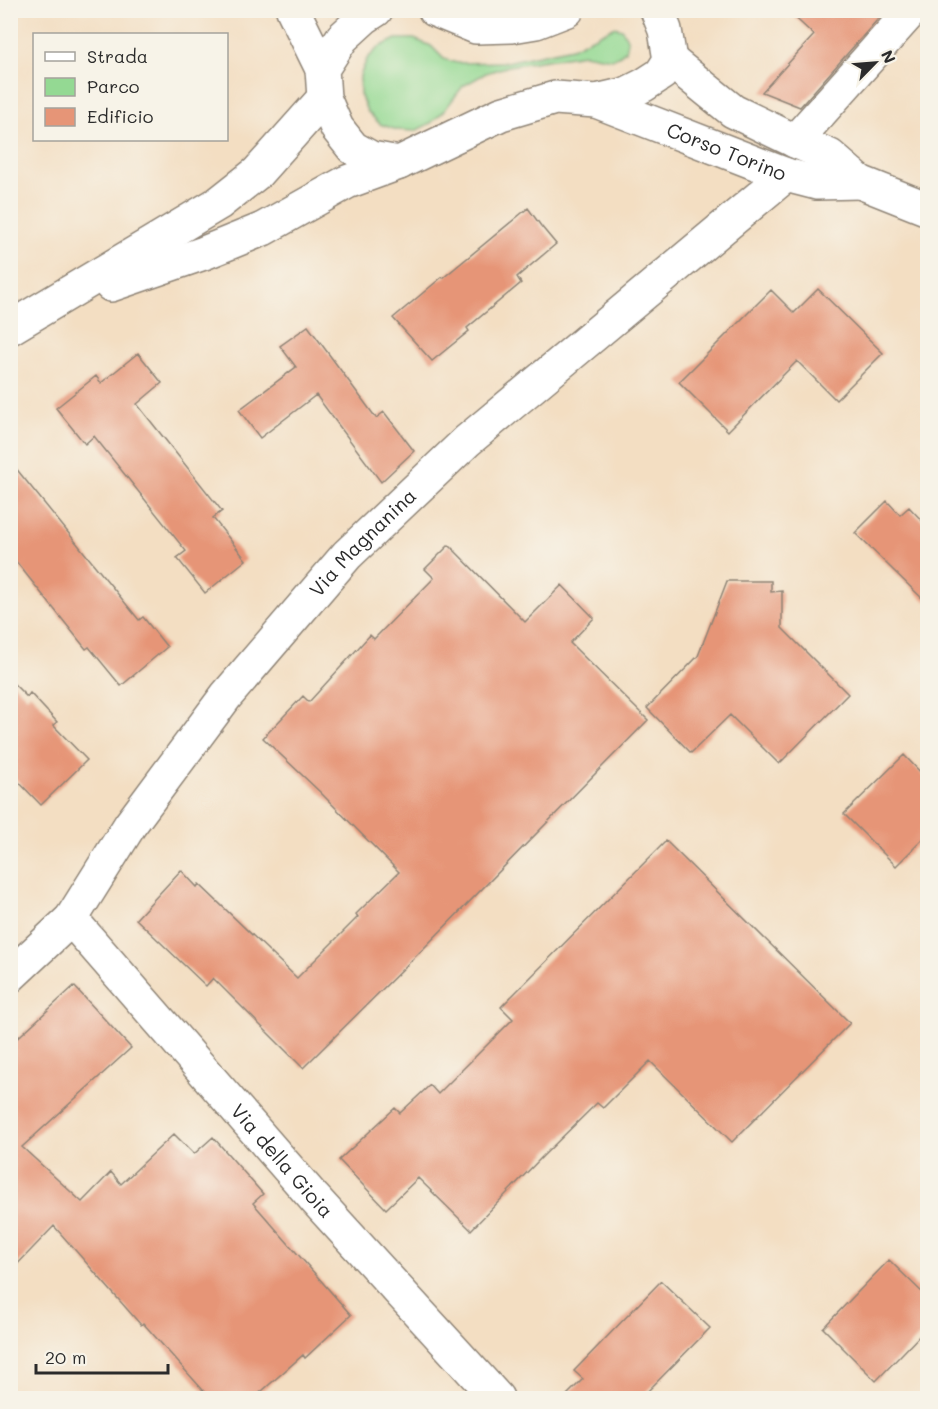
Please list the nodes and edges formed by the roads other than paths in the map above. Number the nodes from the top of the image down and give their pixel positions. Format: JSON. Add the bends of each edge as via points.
{"nodes":[{"id":1,"x":293,"y":10,"type":"edge"},
{"id":2,"x":376,"y":10,"type":"edge"},
{"id":3,"x":435,"y":10,"type":"edge"},
{"id":4,"x":567,"y":10,"type":"edge"},
{"id":5,"x":912,"y":10,"type":"edge"},
{"id":6,"x":668,"y":28,"type":"edge"},
{"id":7,"x":323,"y":84,"type":"junction"},
{"id":8,"x":596,"y":101,"type":"junction"},
{"id":9,"x":795,"y":141,"type":"junction"},
{"id":10,"x":399,"y":163,"type":"junction"},
{"id":11,"x":786,"y":175,"type":"junction"},
{"id":12,"x":860,"y":182,"type":"junction"},
{"id":13,"x":927,"y":209,"type":"edge"},
{"id":14,"x":49,"y":306,"type":"junction"},
{"id":15,"x":10,"y":328,"type":"edge"},
{"id":16,"x":71,"y":919,"type":"junction"},
{"id":17,"x":10,"y":976,"type":"edge"},
{"id":18,"x":497,"y":1398,"type":"edge"}],
"edges":[{"from":1,"to":7,"type":"main road"},
{"from":2,"to":7,"type":"main road","via":[[342,38]]},
{"from":3,"to":4,"type":"main road","via":[[476,27],[536,22]]},
{"from":5,"to":9,"type":"main road"},
{"from":6,"to":8,"type":"main road","via":[[661,74],[626,93]]},
{"from":6,"to":9,"type":"main road","name":"Corso Torino","via":[[733,111]]},
{"from":7,"to":10,"type":"main road","via":[[337,128],[353,148],[371,158]]},
{"from":7,"to":14,"type":"main road","via":[[257,173],[219,203]]},
{"from":8,"to":10,"type":"main road","via":[[555,98],[501,114]]},
{"from":8,"to":11,"type":"main road","name":"Corso Torino"},
{"from":9,"to":12,"type":"main road","name":"Corso Torino","via":[[830,156]]},
{"from":10,"to":14,"type":"main road","via":[[347,182],[263,229]]},
{"from":11,"to":12,"type":"main road","name":"Corso Torino","via":[[817,183]]},
{"from":11,"to":16,"type":"main road","name":"Via Magnanina","via":[[467,441],[347,555],[226,696],[130,825]]},
{"from":12,"to":13,"type":"main road","name":"Corso Torino"},
{"from":14,"to":15,"type":"main road"},
{"from":16,"to":17,"type":"main road","name":"Via Magnanina"},
{"from":16,"to":18,"type":"main road","name":"Via della Gioia","via":[[314,1198]]}]}
